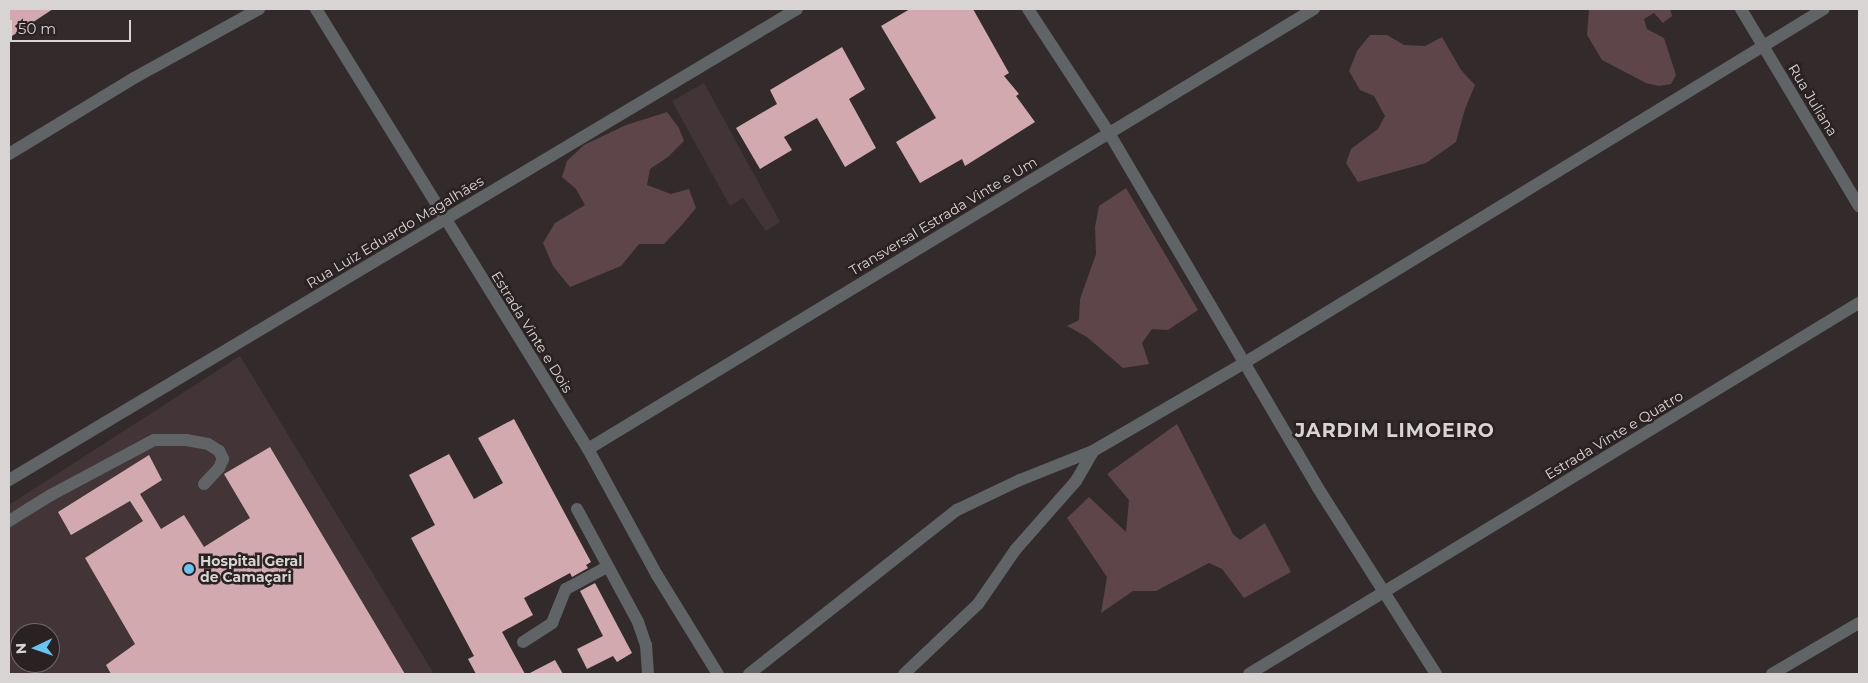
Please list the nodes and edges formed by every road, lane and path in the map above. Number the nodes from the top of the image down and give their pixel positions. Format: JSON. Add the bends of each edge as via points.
{"nodes":[{"id":1,"x":258,"y":9,"type":"edge"},
{"id":2,"x":316,"y":9,"type":"edge"},
{"id":3,"x":797,"y":9,"type":"edge"},
{"id":4,"x":1028,"y":9,"type":"edge"},
{"id":5,"x":1314,"y":9,"type":"edge"},
{"id":6,"x":1741,"y":9,"type":"edge"},
{"id":7,"x":1824,"y":9,"type":"edge"},
{"id":8,"x":1763,"y":46,"type":"junction"},
{"id":9,"x":1109,"y":134,"type":"junction"},
{"id":10,"x":9,"y":154,"type":"edge"},
{"id":11,"x":1859,"y":206,"type":"edge"},
{"id":12,"x":444,"y":219,"type":"junction"},
{"id":13,"x":1859,"y":303,"type":"edge"},
{"id":14,"x":1244,"y":363,"type":"junction"},
{"id":15,"x":588,"y":449,"type":"junction"},
{"id":16,"x":1093,"y":451,"type":"junction"},
{"id":17,"x":9,"y":480,"type":"edge"},
{"id":18,"x":204,"y":484,"type":"dead end"},
{"id":19,"x":577,"y":509,"type":"dead end"},
{"id":20,"x":9,"y":521,"type":"edge"},
{"id":21,"x":607,"y":567,"type":"junction"},
{"id":22,"x":1384,"y":592,"type":"junction"},
{"id":23,"x":1859,"y":623,"type":"edge"},
{"id":24,"x":523,"y":642,"type":"dead end"},
{"id":25,"x":648,"y":674,"type":"edge"},
{"id":26,"x":718,"y":674,"type":"edge"},
{"id":27,"x":750,"y":674,"type":"edge"},
{"id":28,"x":904,"y":674,"type":"edge"},
{"id":29,"x":1249,"y":674,"type":"edge"},
{"id":30,"x":1436,"y":674,"type":"edge"},
{"id":31,"x":1772,"y":674,"type":"edge"}],
"edges":[{"from":1,"to":10,"type":"street","via":[[134,78]]},
{"from":2,"to":12,"type":"street","name":"Estrada Vinte e Dois"},
{"from":3,"to":12,"type":"street","name":"Rua Luiz Eduardo Magalhães"},
{"from":4,"to":9,"type":"street"},
{"from":5,"to":9,"type":"street","name":"Transversal Estrada Vinte e Um"},
{"from":6,"to":8,"type":"street","name":"Rua Juliana"},
{"from":7,"to":8,"type":"street"},
{"from":8,"to":11,"type":"street","name":"Rua Juliana"},
{"from":8,"to":14,"type":"street"},
{"from":9,"to":14,"type":"street"},
{"from":9,"to":15,"type":"street","name":"Transversal Estrada Vinte e Um"},
{"from":12,"to":15,"type":"street","name":"Estrada Vinte e Dois"},
{"from":12,"to":17,"type":"street","name":"Rua Luiz Eduardo Magalhães"},
{"from":13,"to":22,"type":"street","name":"Estrada Vinte e Quatro"},
{"from":14,"to":16,"type":"street"},
{"from":14,"to":22,"type":"street"},
{"from":15,"to":26,"type":"street","name":"Estrada Vinte e Dois","via":[[657,575]]},
{"from":16,"to":27,"type":"street","via":[[956,510]]},
{"from":16,"to":28,"type":"street","via":[[1076,481],[1016,549],[978,604]]},
{"from":18,"to":20,"type":"street","via":[[220,468],[223,459],[219,450],[208,444],[186,440],[154,440]]},
{"from":19,"to":21,"type":"street"},
{"from":21,"to":24,"type":"street","via":[[566,589],[552,623]]},
{"from":21,"to":25,"type":"street","via":[[638,622],[646,645]]},
{"from":22,"to":29,"type":"street","name":"Estrada Vinte e Quatro"},
{"from":22,"to":30,"type":"street"},
{"from":23,"to":31,"type":"street"}]}
